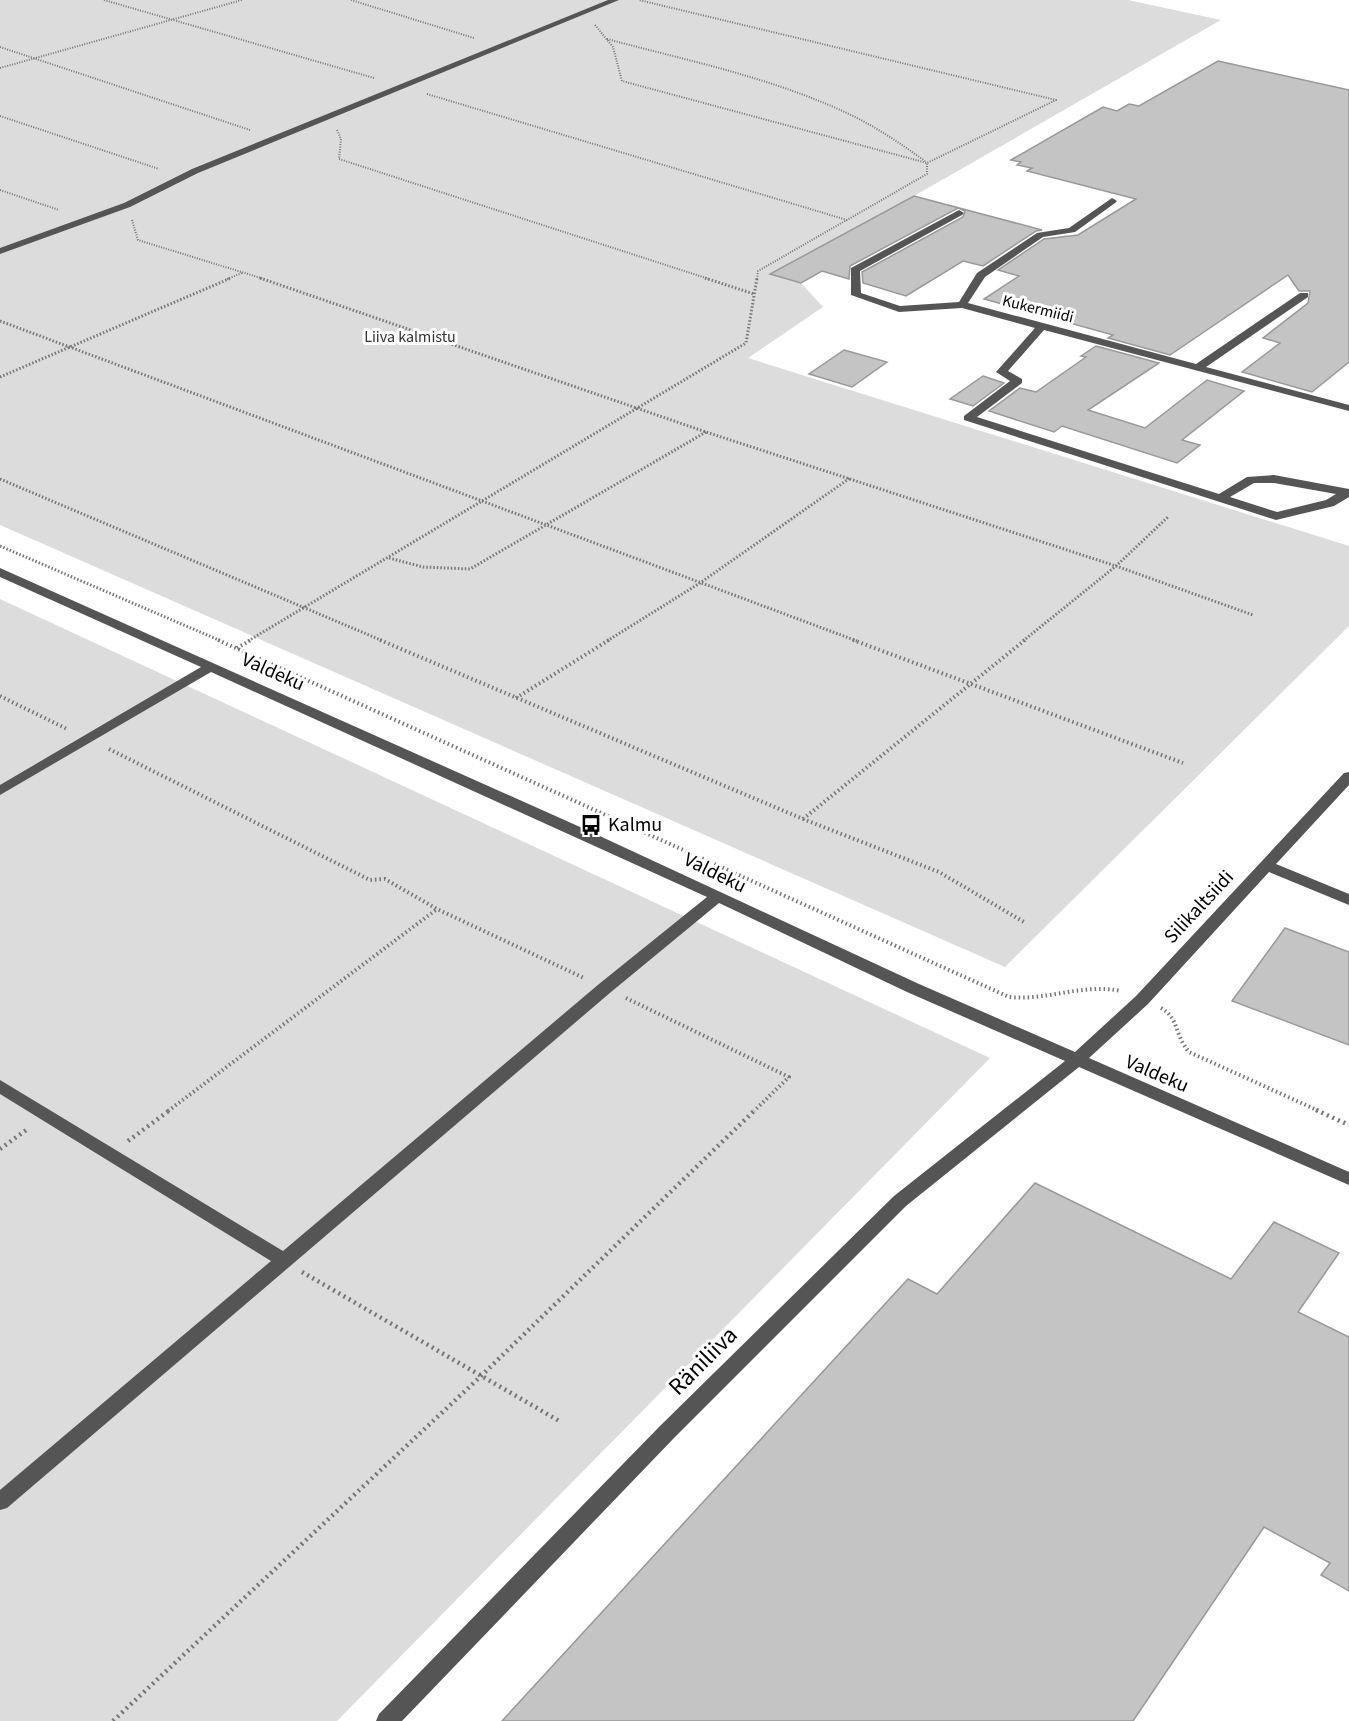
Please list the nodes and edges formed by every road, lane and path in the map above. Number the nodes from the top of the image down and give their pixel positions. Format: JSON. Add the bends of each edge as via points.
{"nodes":[{"id":1,"x":104,"y":0,"type":"edge"},
{"id":2,"x":242,"y":0,"type":"edge"},
{"id":3,"x":351,"y":0,"type":"edge"},
{"id":4,"x":615,"y":0,"type":"edge"},
{"id":5,"x":639,"y":0,"type":"edge"},
{"id":6,"x":171,"y":20,"type":"junction"},
{"id":7,"x":567,"y":20,"type":"junction"},
{"id":8,"x":605,"y":38,"type":"junction"},
{"id":9,"x":0,"y":47,"type":"edge"},
{"id":10,"x":501,"y":47,"type":"junction"},
{"id":11,"x":34,"y":58,"type":"junction"},
{"id":12,"x":0,"y":68,"type":"edge"},
{"id":13,"x":404,"y":86,"type":"junction"},
{"id":14,"x":0,"y":116,"type":"edge"},
{"id":15,"x":312,"y":124,"type":"junction"},
{"id":16,"x":274,"y":139,"type":"junction"},
{"id":17,"x":927,"y":163,"type":"junction"},
{"id":18,"x":174,"y":180,"type":"junction"},
{"id":19,"x":0,"y":190,"type":"edge"},
{"id":20,"x":1112,"y":201,"type":"dead end"},
{"id":21,"x":127,"y":205,"type":"junction"},
{"id":22,"x":959,"y":213,"type":"dead end"},
{"id":23,"x":86,"y":220,"type":"junction"},
{"id":24,"x":847,"y":220,"type":"junction"},
{"id":25,"x":0,"y":251,"type":"edge"},
{"id":26,"x":243,"y":272,"type":"junction"},
{"id":27,"x":754,"y":295,"type":"junction"},
{"id":28,"x":1304,"y":295,"type":"dead end"},
{"id":29,"x":962,"y":305,"type":"junction"},
{"id":30,"x":0,"y":321,"type":"edge"},
{"id":31,"x":1042,"y":326,"type":"junction"},
{"id":32,"x":67,"y":347,"type":"junction"},
{"id":33,"x":1197,"y":368,"type":"junction"},
{"id":34,"x":0,"y":377,"type":"edge"},
{"id":35,"x":637,"y":408,"type":"junction"},
{"id":36,"x":1349,"y":408,"type":"edge"},
{"id":37,"x":706,"y":432,"type":"junction"},
{"id":38,"x":851,"y":477,"type":"junction"},
{"id":39,"x":0,"y":479,"type":"edge"},
{"id":40,"x":1348,"y":493,"type":"edge"},
{"id":41,"x":1220,"y":498,"type":"junction"},
{"id":42,"x":482,"y":500,"type":"junction"},
{"id":43,"x":1169,"y":516,"type":"dead end"},
{"id":44,"x":542,"y":525,"type":"junction"},
{"id":45,"x":0,"y":546,"type":"edge"},
{"id":46,"x":388,"y":558,"type":"junction"},
{"id":47,"x":1116,"y":566,"type":"junction"},
{"id":48,"x":0,"y":572,"type":"edge"},
{"id":49,"x":700,"y":583,"type":"junction"},
{"id":50,"x":304,"y":608,"type":"junction"},
{"id":51,"x":1253,"y":615,"type":"dead end"},
{"id":52,"x":236,"y":649,"type":"junction"},
{"id":53,"x":210,"y":667,"type":"junction"},
{"id":54,"x":973,"y":684,"type":"junction"},
{"id":55,"x":0,"y":696,"type":"edge"},
{"id":56,"x":515,"y":698,"type":"junction"},
{"id":57,"x":88,"y":739,"type":"junction"},
{"id":58,"x":1183,"y":763,"type":"dead end"},
{"id":59,"x":1349,"y":776,"type":"edge"},
{"id":60,"x":0,"y":791,"type":"edge"},
{"id":61,"x":803,"y":819,"type":"junction"},
{"id":62,"x":1266,"y":866,"type":"junction"},
{"id":63,"x":717,"y":897,"type":"junction"},
{"id":64,"x":1349,"y":900,"type":"edge"},
{"id":65,"x":437,"y":909,"type":"junction"},
{"id":66,"x":1024,"y":922,"type":"dead end"},
{"id":67,"x":605,"y":988,"type":"junction"},
{"id":68,"x":1125,"y":992,"type":"dead end"},
{"id":69,"x":1162,"y":1009,"type":"dead end"},
{"id":70,"x":1076,"y":1061,"type":"junction"},
{"id":71,"x":0,"y":1086,"type":"edge"},
{"id":72,"x":46,"y":1115,"type":"junction"},
{"id":73,"x":1349,"y":1125,"type":"edge"},
{"id":74,"x":0,"y":1149,"type":"edge"},
{"id":75,"x":111,"y":1154,"type":"junction"},
{"id":76,"x":1349,"y":1179,"type":"edge"},
{"id":77,"x":283,"y":1260,"type":"junction"},
{"id":78,"x":480,"y":1377,"type":"junction"},
{"id":79,"x":561,"y":1422,"type":"dead end"},
{"id":80,"x":0,"y":1502,"type":"edge"},
{"id":81,"x":113,"y":1721,"type":"edge"},
{"id":82,"x":387,"y":1721,"type":"edge"}],
"edges":[{"from":1,"to":6,"type":"path"},
{"from":2,"to":6,"type":"path"},
{"from":3,"to":10,"type":"path"},
{"from":4,"to":7,"type":"street"},
{"from":5,"to":17,"type":"path","via":[[1056,100]]},
{"from":6,"to":11,"type":"path"},
{"from":6,"to":13,"type":"path"},
{"from":7,"to":8,"type":"path","via":[[595,25]]},
{"from":7,"to":10,"type":"street"},
{"from":8,"to":17,"type":"path","via":[[802,93],[895,137]]},
{"from":8,"to":17,"type":"path","via":[[619,63],[622,81]]},
{"from":9,"to":11,"type":"path"},
{"from":10,"to":13,"type":"street"},
{"from":11,"to":12,"type":"path"},
{"from":11,"to":16,"type":"path"},
{"from":13,"to":15,"type":"street"},
{"from":13,"to":24,"type":"path"},
{"from":14,"to":18,"type":"path","via":[[160,169]]},
{"from":15,"to":16,"type":"street"},
{"from":15,"to":27,"type":"path","via":[[336,126],[342,139],[339,159]]},
{"from":16,"to":18,"type":"street"},
{"from":17,"to":24,"type":"path","via":[[927,174]]},
{"from":18,"to":21,"type":"street"},
{"from":19,"to":23,"type":"path"},
{"from":20,"to":29,"type":"street","via":[[1072,230],[1040,235],[981,275]]},
{"from":21,"to":23,"type":"street"},
{"from":21,"to":26,"type":"path","via":[[138,240]]},
{"from":22,"to":29,"type":"street","name":"Kukermiidi","via":[[855,270],[856,295],[899,309]]},
{"from":23,"to":25,"type":"street"},
{"from":24,"to":27,"type":"path","via":[[758,271]]},
{"from":26,"to":32,"type":"path"},
{"from":26,"to":35,"type":"path"},
{"from":27,"to":35,"type":"path","via":[[746,343]]},
{"from":28,"to":33,"type":"street"},
{"from":29,"to":31,"type":"street","name":"Kukermiidi"},
{"from":30,"to":32,"type":"path"},
{"from":31,"to":33,"type":"street","name":"Kukermiidi"},
{"from":31,"to":41,"type":"street","via":[[1001,372],[1018,381],[968,418]]},
{"from":32,"to":34,"type":"path"},
{"from":32,"to":42,"type":"path"},
{"from":33,"to":36,"type":"street","name":"Kukermiidi"},
{"from":35,"to":37,"type":"path"},
{"from":35,"to":42,"type":"path"},
{"from":37,"to":38,"type":"path"},
{"from":37,"to":44,"type":"path"},
{"from":38,"to":47,"type":"path"},
{"from":38,"to":49,"type":"path"},
{"from":39,"to":50,"type":"path"},
{"from":40,"to":41,"type":"street","via":[[1274,479],[1251,480]]},
{"from":40,"to":41,"type":"street","via":[[1330,503],[1276,516]]},
{"from":42,"to":44,"type":"path"},
{"from":42,"to":46,"type":"path"},
{"from":43,"to":47,"type":"path"},
{"from":44,"to":46,"type":"path","via":[[470,569],[423,567]]},
{"from":44,"to":49,"type":"path"},
{"from":45,"to":52,"type":"path"},
{"from":46,"to":50,"type":"path"},
{"from":47,"to":51,"type":"path"},
{"from":47,"to":54,"type":"path"},
{"from":48,"to":53,"type":"street","name":"Valdeku"},
{"from":49,"to":54,"type":"path"},
{"from":49,"to":56,"type":"path"},
{"from":50,"to":52,"type":"path"},
{"from":50,"to":56,"type":"path"},
{"from":52,"to":68,"type":"path","via":[[1009,997],[1049,999],[1098,987]]},
{"from":53,"to":57,"type":"street"},
{"from":53,"to":63,"type":"street","name":"Valdeku"},
{"from":54,"to":58,"type":"path"},
{"from":54,"to":61,"type":"path"},
{"from":55,"to":57,"type":"path"},
{"from":56,"to":61,"type":"path"},
{"from":57,"to":60,"type":"street"},
{"from":57,"to":65,"type":"path","via":[[370,880],[385,879]]},
{"from":59,"to":62,"type":"street","name":"Silikaltsiidi"},
{"from":61,"to":66,"type":"path","via":[[939,872]]},
{"from":62,"to":64,"type":"street"},
{"from":62,"to":70,"type":"street","name":"Silikaltsiidi","via":[[1142,1000]]},
{"from":63,"to":67,"type":"street"},
{"from":63,"to":70,"type":"street","name":"Valdeku"},
{"from":65,"to":67,"type":"path"},
{"from":65,"to":75,"type":"path"},
{"from":67,"to":77,"type":"street"},
{"from":67,"to":78,"type":"path","via":[[789,1077]]},
{"from":69,"to":73,"type":"path","via":[[1176,1020],[1179,1040],[1189,1052]]},
{"from":70,"to":76,"type":"street","name":"Valdeku"},
{"from":70,"to":82,"type":"street","name":"Räniliiva","via":[[900,1201],[667,1432]]},
{"from":71,"to":72,"type":"street"},
{"from":72,"to":74,"type":"path"},
{"from":72,"to":75,"type":"street"},
{"from":75,"to":77,"type":"street"},
{"from":77,"to":78,"type":"path"},
{"from":77,"to":80,"type":"street"},
{"from":78,"to":79,"type":"path"},
{"from":78,"to":81,"type":"path"}]}
